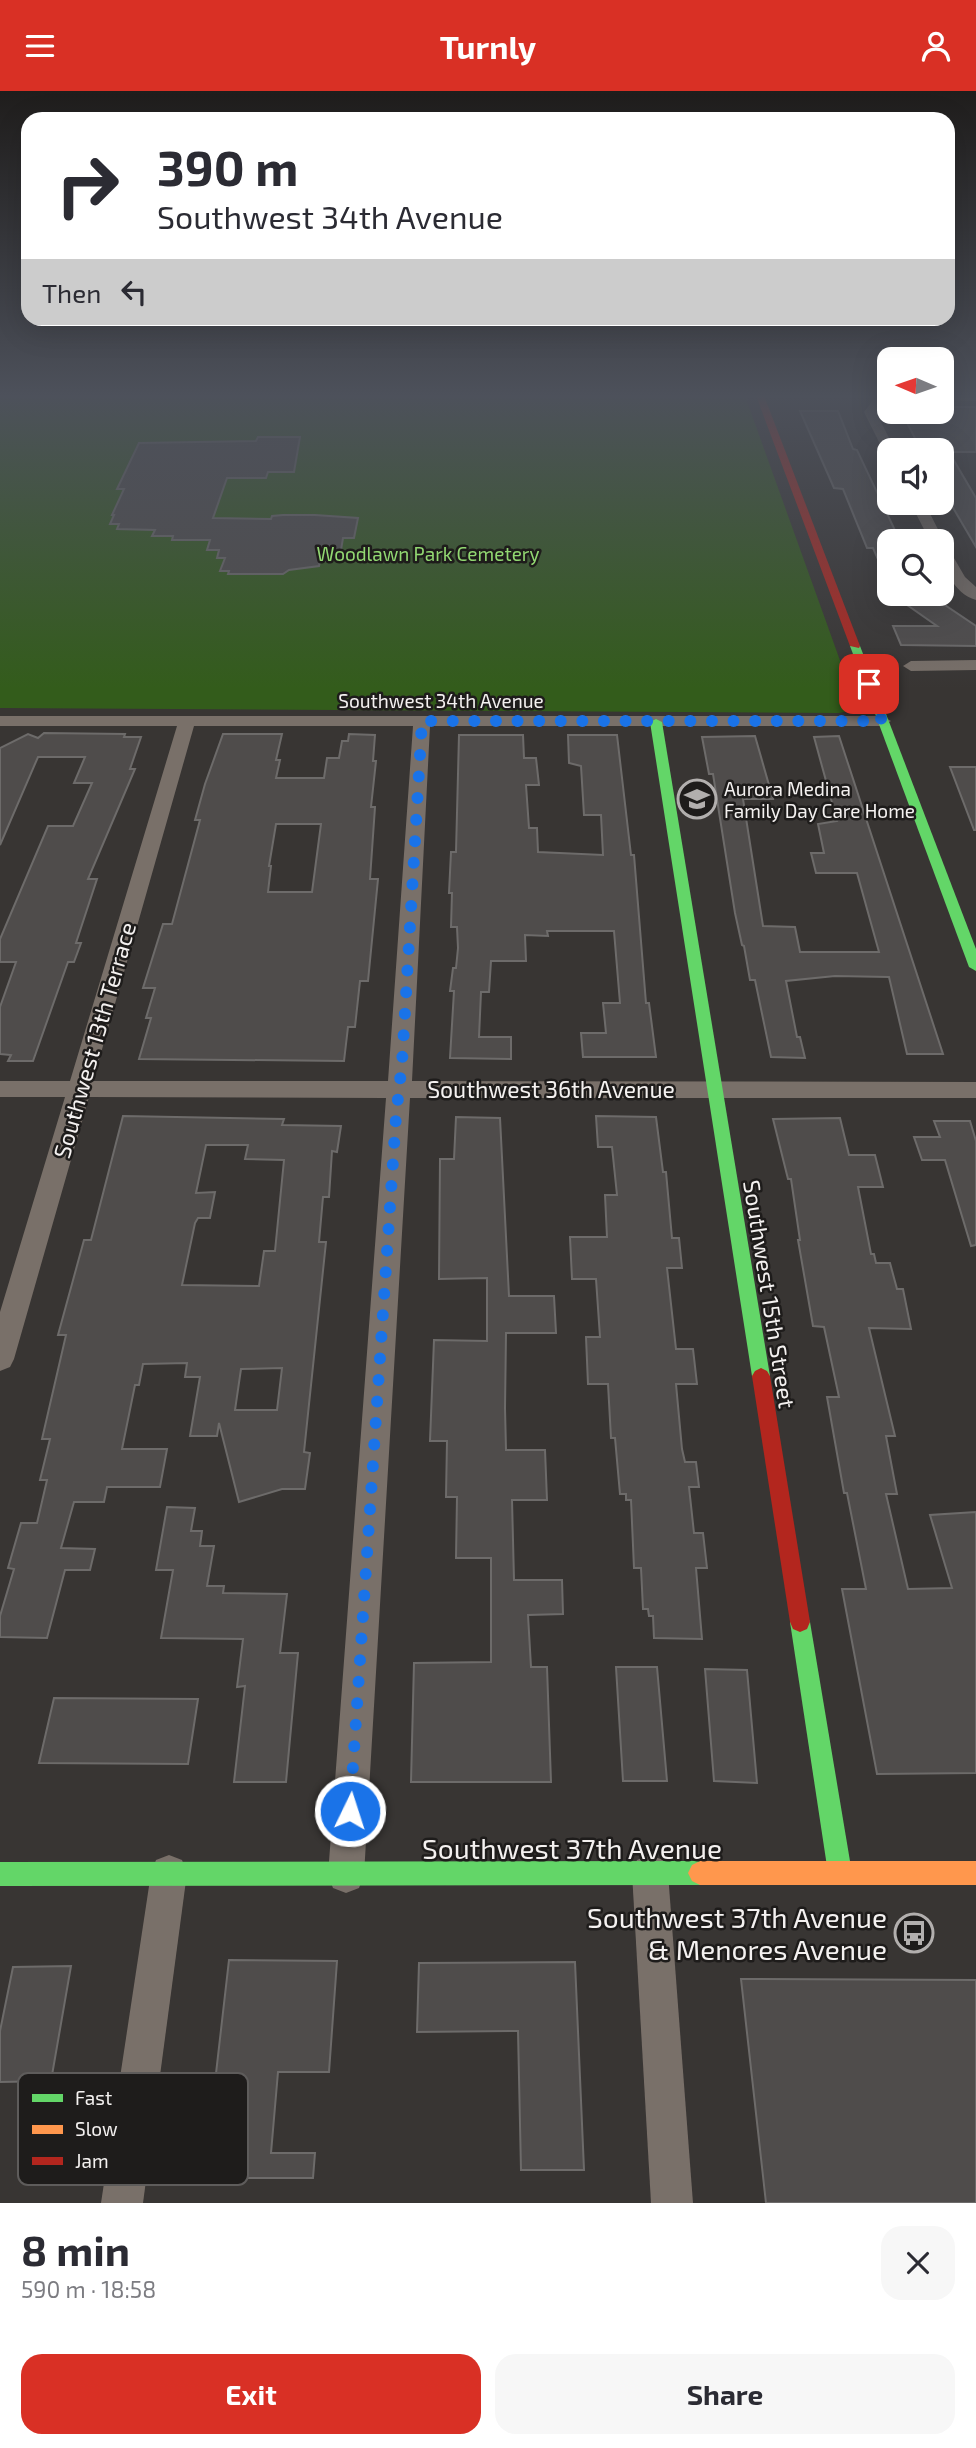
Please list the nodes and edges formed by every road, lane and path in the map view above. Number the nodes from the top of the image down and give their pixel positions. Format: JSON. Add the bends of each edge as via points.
{"nodes":[{"id":1,"x":796,"y":492,"type":"edge"},
{"id":2,"x":954,"y":570,"type":"edge"},
{"id":3,"x":976,"y":595,"type":"edge"},
{"id":4,"x":911,"y":666,"type":"dead end"},
{"id":5,"x":976,"y":666,"type":"edge"},
{"id":6,"x":0,"y":721,"type":"edge"},
{"id":7,"x":187,"y":721,"type":"junction"},
{"id":8,"x":422,"y":721,"type":"junction"},
{"id":9,"x":882,"y":721,"type":"junction"},
{"id":10,"x":656,"y":722,"type":"junction"},
{"id":11,"x":976,"y":967,"type":"edge"},
{"id":12,"x":398,"y":1088,"type":"junction"},
{"id":13,"x":0,"y":1089,"type":"edge"},
{"id":14,"x":80,"y":1089,"type":"junction"},
{"id":15,"x":715,"y":1090,"type":"junction"},
{"id":16,"x":976,"y":1090,"type":"edge"},
{"id":17,"x":0,"y":1359,"type":"edge"},
{"id":18,"x":169,"y":1873,"type":"junction"},
{"id":19,"x":650,"y":1873,"type":"junction"},
{"id":20,"x":841,"y":1873,"type":"junction"},
{"id":21,"x":0,"y":1874,"type":"edge"},
{"id":22,"x":976,"y":1874,"type":"edge"},
{"id":23,"x":346,"y":1875,"type":"junction"},
{"id":24,"x":141,"y":2073,"type":"edge"},
{"id":25,"x":125,"y":2185,"type":"edge"},
{"id":26,"x":122,"y":2203,"type":"edge"},
{"id":27,"x":672,"y":2203,"type":"edge"}],
"edges":[{"from":1,"to":9,"type":"street"},
{"from":2,"to":3,"type":"street"},
{"from":4,"to":5,"type":"street"},
{"from":6,"to":7,"type":"street","name":"Southwest 34th Avenue"},
{"from":7,"to":8,"type":"street","name":"Southwest 34th Avenue"},
{"from":7,"to":14,"type":"street","name":"Southwest 13th Terrace"},
{"from":8,"to":10,"type":"street","name":"Southwest 34th Avenue"},
{"from":8,"to":12,"type":"street"},
{"from":9,"to":10,"type":"street","name":"Southwest 34th Avenue"},
{"from":9,"to":11,"type":"street"},
{"from":10,"to":15,"type":"street","name":"Southwest 15th Street"},
{"from":12,"to":14,"type":"street","name":"Southwest 36th Avenue"},
{"from":12,"to":15,"type":"street","name":"Southwest 36th Avenue"},
{"from":12,"to":23,"type":"street"},
{"from":13,"to":14,"type":"street","name":"Southwest 36th Avenue"},
{"from":14,"to":17,"type":"street","name":"Southwest 13th Terrace"},
{"from":15,"to":16,"type":"street","name":"Southwest 36th Avenue"},
{"from":15,"to":20,"type":"street","name":"Southwest 15th Street"},
{"from":18,"to":21,"type":"street","name":"Southwest 37th Avenue"},
{"from":18,"to":23,"type":"street","name":"Southwest 37th Avenue"},
{"from":18,"to":24,"type":"street"},
{"from":19,"to":20,"type":"street","name":"Southwest 37th Avenue"},
{"from":19,"to":23,"type":"street","name":"Southwest 37th Avenue"},
{"from":19,"to":27,"type":"street"},
{"from":20,"to":22,"type":"street","name":"Southwest 37th Avenue"},
{"from":25,"to":26,"type":"street"}]}
